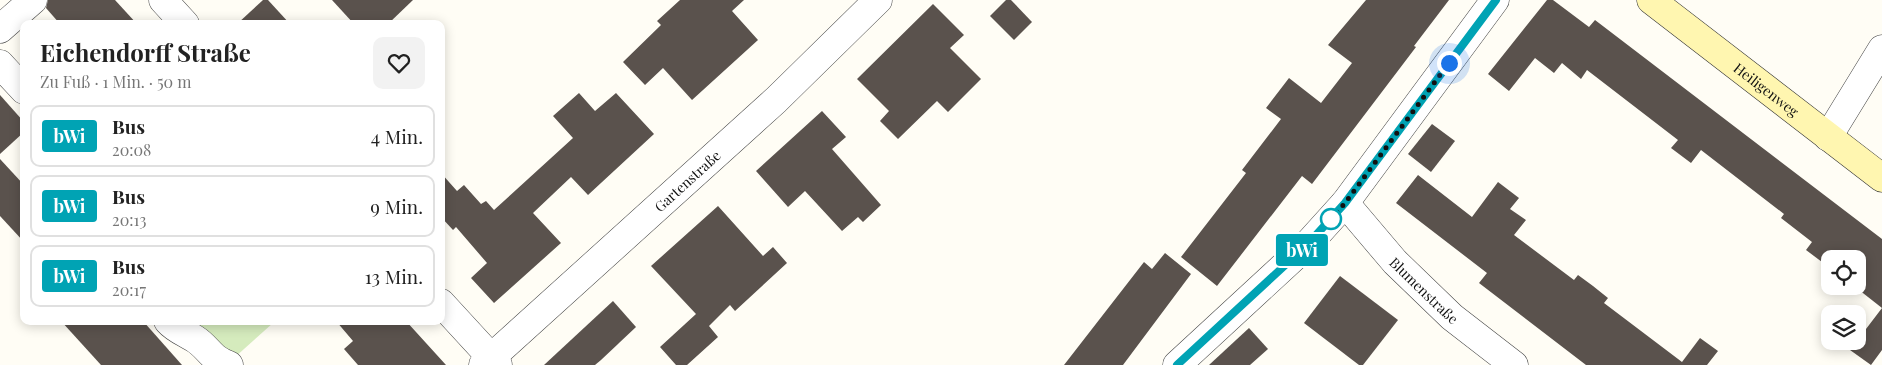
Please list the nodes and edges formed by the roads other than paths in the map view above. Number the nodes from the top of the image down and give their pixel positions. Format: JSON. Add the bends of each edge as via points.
{"nodes":[{"id":1,"x":33,"y":0,"type":"edge"},
{"id":2,"x":163,"y":0,"type":"edge"},
{"id":3,"x":878,"y":0,"type":"edge"},
{"id":4,"x":1496,"y":0,"type":"edge"},
{"id":5,"x":1651,"y":0,"type":"edge"},
{"id":6,"x":181,"y":20,"type":"edge"},
{"id":7,"x":0,"y":29,"type":"edge"},
{"id":8,"x":1882,"y":49,"type":"edge"},
{"id":9,"x":0,"y":64,"type":"edge"},
{"id":10,"x":20,"y":86,"type":"edge"},
{"id":11,"x":1828,"y":137,"type":"junction"},
{"id":12,"x":1882,"y":178,"type":"edge"},
{"id":13,"x":1345,"y":203,"type":"junction"},
{"id":14,"x":445,"y":308,"type":"edge"},
{"id":15,"x":172,"y":325,"type":"edge"},
{"id":16,"x":491,"y":363,"type":"edge"},
{"id":17,"x":229,"y":365,"type":"edge"},
{"id":18,"x":1177,"y":365,"type":"edge"},
{"id":19,"x":1514,"y":365,"type":"edge"}],
"edges":[{"from":1,"to":7,"type":"street"},
{"from":2,"to":6,"type":"street"},
{"from":3,"to":16,"type":"street","name":"Gartenstraße","via":[[776,100]]},
{"from":4,"to":13,"type":"street"},
{"from":5,"to":11,"type":"street","name":"Heiligenweg"},
{"from":8,"to":11,"type":"street"},
{"from":9,"to":10,"type":"street"},
{"from":11,"to":12,"type":"street","name":"Heiligenweg"},
{"from":13,"to":18,"type":"street","via":[[1308,244]]},
{"from":13,"to":19,"type":"street","name":"Blumenstraße","via":[[1395,262],[1445,310]]},
{"from":14,"to":16,"type":"street"},
{"from":15,"to":17,"type":"street","via":[[196,340],[216,361]]}]}
